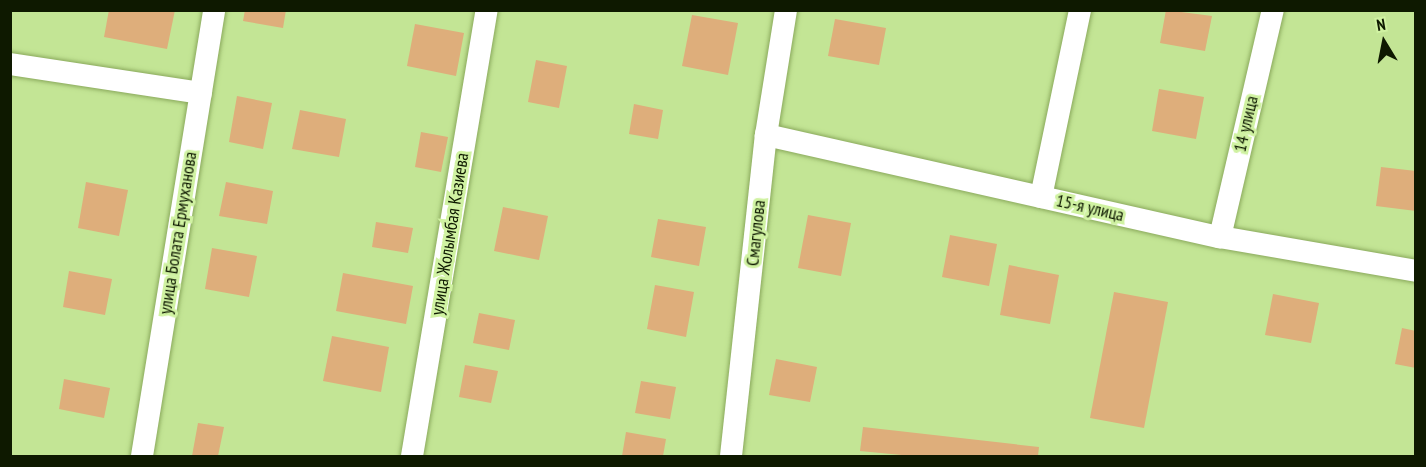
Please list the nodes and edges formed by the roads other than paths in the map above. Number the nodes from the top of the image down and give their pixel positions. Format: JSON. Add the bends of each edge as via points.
{"nodes":[{"id":1,"x":214,"y":10,"type":"edge"},
{"id":2,"x":487,"y":10,"type":"edge"},
{"id":3,"x":786,"y":10,"type":"edge"},
{"id":4,"x":1080,"y":10,"type":"edge"},
{"id":5,"x":1273,"y":10,"type":"edge"},
{"id":6,"x":10,"y":64,"type":"edge"},
{"id":7,"x":201,"y":93,"type":"junction"},
{"id":8,"x":766,"y":135,"type":"junction"},
{"id":9,"x":1041,"y":197,"type":"junction"},
{"id":10,"x":1220,"y":237,"type":"junction"},
{"id":11,"x":1416,"y":271,"type":"edge"},
{"id":12,"x":142,"y":456,"type":"edge"},
{"id":13,"x":412,"y":456,"type":"edge"},
{"id":14,"x":731,"y":456,"type":"edge"}],
"edges":[{"from":1,"to":7,"type":"street","name":"улица Болата Ермуханова"},
{"from":2,"to":13,"type":"street","name":"улица Жолымбая Казиева"},
{"from":3,"to":8,"type":"street","name":"Смагулова"},
{"from":4,"to":9,"type":"street"},
{"from":5,"to":10,"type":"street","name":"14 улица"},
{"from":6,"to":7,"type":"street"},
{"from":7,"to":12,"type":"street","name":"улица Болата Ермуханова"},
{"from":8,"to":9,"type":"street","name":"15-я улица"},
{"from":8,"to":14,"type":"street","name":"Смагулова"},
{"from":9,"to":10,"type":"street","name":"15-я улица"},
{"from":10,"to":11,"type":"street","name":"15-я улица"}]}
